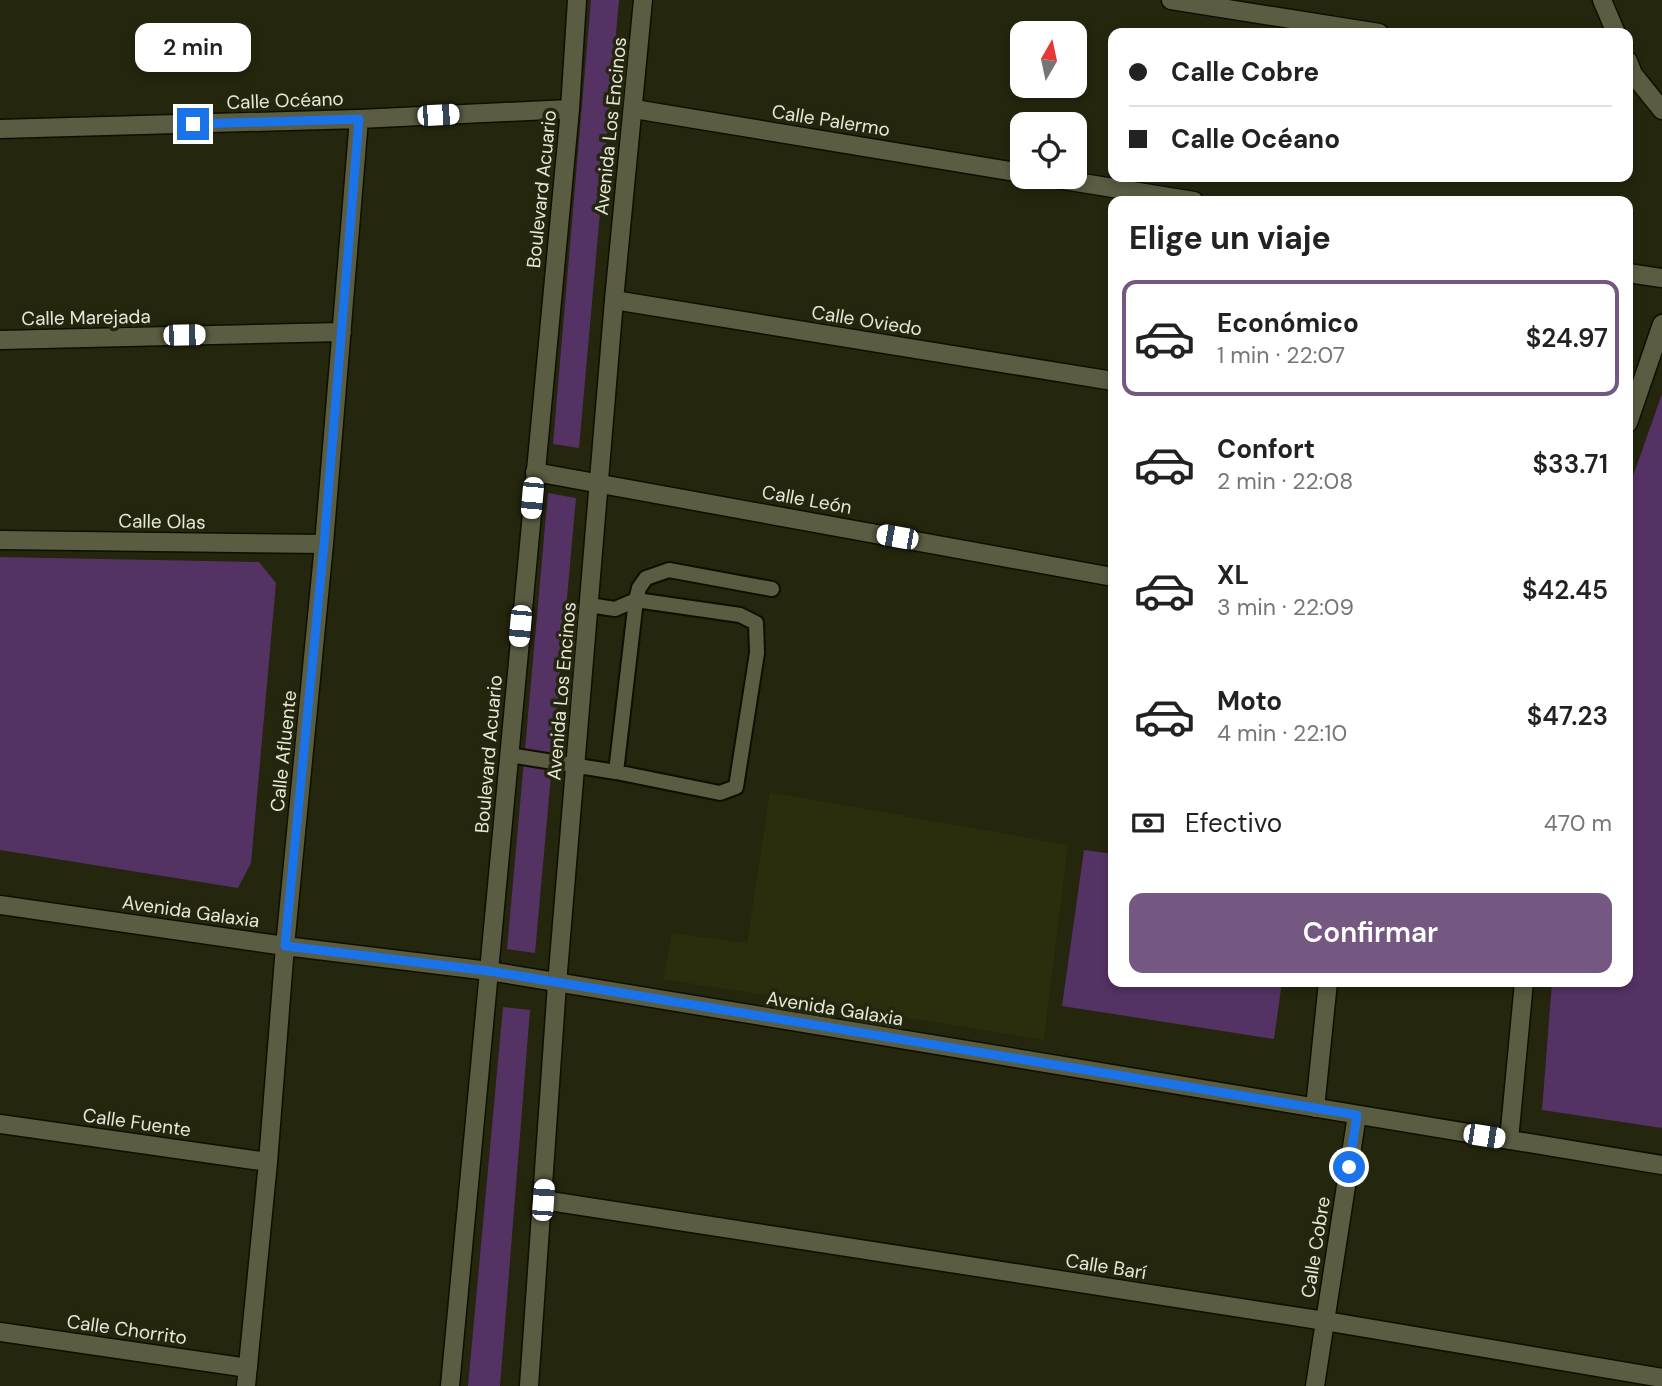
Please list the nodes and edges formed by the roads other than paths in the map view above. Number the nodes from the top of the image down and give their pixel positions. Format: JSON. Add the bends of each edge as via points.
{"nodes":[{"id":1,"x":577,"y":0,"type":"edge"},
{"id":2,"x":643,"y":0,"type":"edge"},
{"id":3,"x":1171,"y":0,"type":"edge"},
{"id":4,"x":1602,"y":0,"type":"edge"},
{"id":5,"x":1347,"y":28,"type":"edge"},
{"id":6,"x":1614,"y":28,"type":"edge"},
{"id":7,"x":1633,"y":74,"type":"edge"},
{"id":8,"x":570,"y":109,"type":"junction"},
{"id":9,"x":634,"y":109,"type":"junction"},
{"id":10,"x":1662,"y":110,"type":"edge"},
{"id":11,"x":359,"y":119,"type":"junction"},
{"id":12,"x":0,"y":129,"type":"edge"},
{"id":13,"x":1010,"y":171,"type":"edge"},
{"id":14,"x":1087,"y":184,"type":"edge"},
{"id":15,"x":1163,"y":196,"type":"edge"},
{"id":16,"x":1633,"y":274,"type":"edge"},
{"id":17,"x":1662,"y":278,"type":"edge"},
{"id":18,"x":614,"y":300,"type":"junction"},
{"id":19,"x":1662,"y":324,"type":"edge"},
{"id":20,"x":342,"y":332,"type":"junction"},
{"id":21,"x":0,"y":340,"type":"edge"},
{"id":22,"x":1108,"y":380,"type":"edge"},
{"id":23,"x":1633,"y":408,"type":"edge"},
{"id":24,"x":535,"y":472,"type":"junction"},
{"id":25,"x":599,"y":482,"type":"junction"},
{"id":26,"x":0,"y":540,"type":"edge"},
{"id":27,"x":324,"y":544,"type":"junction"},
{"id":28,"x":1108,"y":576,"type":"edge"},
{"id":29,"x":772,"y":589,"type":"dead end"},
{"id":30,"x":636,"y":600,"type":"junction"},
{"id":31,"x":589,"y":605,"type":"junction"},
{"id":32,"x":509,"y":755,"type":"junction"},
{"id":33,"x":575,"y":767,"type":"junction"},
{"id":34,"x":616,"y":772,"type":"junction"},
{"id":35,"x":0,"y":905,"type":"edge"},
{"id":36,"x":285,"y":946,"type":"junction"},
{"id":37,"x":489,"y":971,"type":"junction"},
{"id":38,"x":557,"y":984,"type":"junction"},
{"id":39,"x":1327,"y":987,"type":"edge"},
{"id":40,"x":1524,"y":987,"type":"edge"},
{"id":41,"x":1315,"y":1108,"type":"junction"},
{"id":42,"x":1357,"y":1115,"type":"junction"},
{"id":43,"x":0,"y":1124,"type":"edge"},
{"id":44,"x":1509,"y":1140,"type":"junction"},
{"id":45,"x":268,"y":1162,"type":"junction"},
{"id":46,"x":1662,"y":1165,"type":"edge"},
{"id":47,"x":543,"y":1200,"type":"junction"},
{"id":48,"x":1325,"y":1321,"type":"junction"},
{"id":49,"x":0,"y":1332,"type":"edge"},
{"id":50,"x":247,"y":1377,"type":"edge"},
{"id":51,"x":1662,"y":1378,"type":"edge"},
{"id":52,"x":450,"y":1386,"type":"edge"},
{"id":53,"x":529,"y":1386,"type":"edge"},
{"id":54,"x":1315,"y":1386,"type":"edge"}],
"edges":[{"from":1,"to":8,"type":"street","name":"Boulevard Acuario"},
{"from":2,"to":9,"type":"street","name":"Avenida Los Encinos"},
{"from":3,"to":5,"type":"street"},
{"from":4,"to":6,"type":"street"},
{"from":7,"to":10,"type":"street"},
{"from":8,"to":11,"type":"street","name":"Calle Océano"},
{"from":8,"to":24,"type":"street","name":"Boulevard Acuario"},
{"from":9,"to":13,"type":"street","name":"Calle Palermo"},
{"from":9,"to":18,"type":"street","name":"Avenida Los Encinos"},
{"from":11,"to":12,"type":"street","name":"Calle Océano"},
{"from":11,"to":20,"type":"street","name":"Calle Afluente"},
{"from":14,"to":15,"type":"street"},
{"from":16,"to":17,"type":"street"},
{"from":18,"to":22,"type":"street","name":"Calle Oviedo"},
{"from":18,"to":25,"type":"street","name":"Avenida Los Encinos"},
{"from":19,"to":23,"type":"street"},
{"from":20,"to":21,"type":"street","name":"Calle Marejada"},
{"from":20,"to":27,"type":"street","name":"Calle Afluente"},
{"from":24,"to":25,"type":"street","name":"Calle León"},
{"from":24,"to":32,"type":"street","name":"Boulevard Acuario"},
{"from":25,"to":28,"type":"street","name":"Calle León"},
{"from":25,"to":31,"type":"street","name":"Avenida Los Encinos"},
{"from":26,"to":27,"type":"street","name":"Calle Olas"},
{"from":27,"to":36,"type":"street","name":"Calle Afluente"},
{"from":29,"to":30,"type":"lane","via":[[669,570],[646,578]]},
{"from":30,"to":31,"type":"lane","via":[[615,609]]},
{"from":30,"to":34,"type":"lane"},
{"from":30,"to":34,"type":"lane","via":[[747,618],[756,623],[757,653],[736,788],[720,793]]},
{"from":31,"to":33,"type":"street","name":"Avenida Los Encinos"},
{"from":32,"to":33,"type":"lane"},
{"from":32,"to":37,"type":"street","name":"Boulevard Acuario"},
{"from":33,"to":34,"type":"lane"},
{"from":33,"to":38,"type":"street","name":"Avenida Los Encinos"},
{"from":35,"to":36,"type":"street","name":"Avenida Galaxia"},
{"from":36,"to":37,"type":"street","name":"Avenida Galaxia"},
{"from":36,"to":45,"type":"street","name":"Calle Afluente"},
{"from":37,"to":38,"type":"street","name":"Avenida Galaxia"},
{"from":37,"to":52,"type":"street","name":"Boulevard Acuario"},
{"from":38,"to":41,"type":"street","name":"Avenida Galaxia"},
{"from":38,"to":47,"type":"street","name":"Avenida Los Encinos"},
{"from":39,"to":41,"type":"street"},
{"from":40,"to":44,"type":"street"},
{"from":41,"to":42,"type":"street","name":"Avenida Galaxia"},
{"from":42,"to":44,"type":"street","name":"Avenida Galaxia"},
{"from":42,"to":48,"type":"street","name":"Calle Cobre"},
{"from":43,"to":45,"type":"street","name":"Calle Fuente"},
{"from":44,"to":46,"type":"street","name":"Avenida Galaxia"},
{"from":45,"to":50,"type":"street","name":"Calle Afluente"},
{"from":47,"to":48,"type":"street","name":"Calle Barí"},
{"from":47,"to":53,"type":"street","name":"Avenida Los Encinos"},
{"from":48,"to":51,"type":"street","name":"Calle Barí"},
{"from":48,"to":54,"type":"street","name":"Calle Cobre"},
{"from":49,"to":50,"type":"street","name":"Calle Chorrito"}]}
